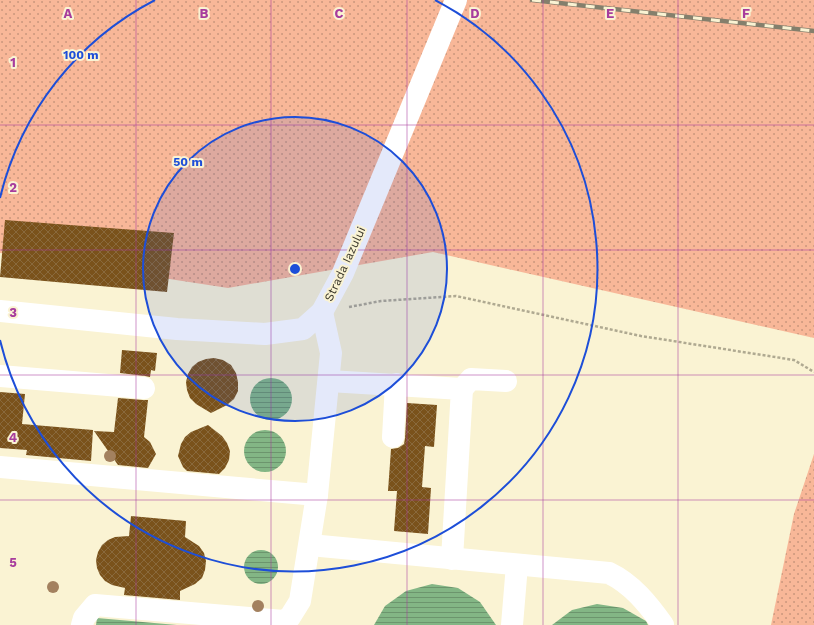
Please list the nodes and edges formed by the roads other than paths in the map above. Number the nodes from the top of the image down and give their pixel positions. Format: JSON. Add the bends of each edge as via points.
{"nodes":[{"id":1,"x":456,"y":0,"type":"edge"},
{"id":2,"x":0,"y":311,"type":"edge"},
{"id":3,"x":322,"y":312,"type":"junction"},
{"id":4,"x":0,"y":376,"type":"edge"},
{"id":5,"x":329,"y":380,"type":"junction"},
{"id":6,"x":506,"y":381,"type":"dead end"},
{"id":7,"x":396,"y":384,"type":"junction"},
{"id":8,"x":144,"y":388,"type":"dead end"},
{"id":9,"x":462,"y":389,"type":"junction"},
{"id":10,"x":393,"y":438,"type":"dead end"},
{"id":11,"x":0,"y":468,"type":"edge"},
{"id":12,"x":317,"y":495,"type":"junction"},
{"id":13,"x":310,"y":545,"type":"junction"},
{"id":14,"x":452,"y":559,"type":"junction"},
{"id":15,"x":517,"y":565,"type":"junction"},
{"id":16,"x":82,"y":625,"type":"edge"},
{"id":17,"x":512,"y":625,"type":"edge"},
{"id":18,"x":662,"y":625,"type":"edge"}],
"edges":[{"from":1,"to":3,"type":"lane","name":"Strada Iazului","via":[[343,273]]},
{"from":2,"to":3,"type":"lane","name":"Strada Iazului","via":[[177,329],[265,334],[303,329]]},
{"from":3,"to":5,"type":"lane","via":[[331,353]]},
{"from":4,"to":8,"type":"lane"},
{"from":5,"to":7,"type":"lane"},
{"from":5,"to":12,"type":"lane"},
{"from":6,"to":9,"type":"lane","via":[[471,379]]},
{"from":7,"to":9,"type":"lane"},
{"from":7,"to":10,"type":"lane"},
{"from":9,"to":14,"type":"lane"},
{"from":11,"to":12,"type":"lane"},
{"from":12,"to":13,"type":"lane"},
{"from":13,"to":14,"type":"lane"},
{"from":13,"to":16,"type":"lane","via":[[300,601],[290,617],[284,621],[95,605],[84,618]]},
{"from":14,"to":15,"type":"lane"},
{"from":15,"to":17,"type":"lane"},
{"from":15,"to":18,"type":"lane","via":[[608,573],[621,579],[650,606]]}]}
